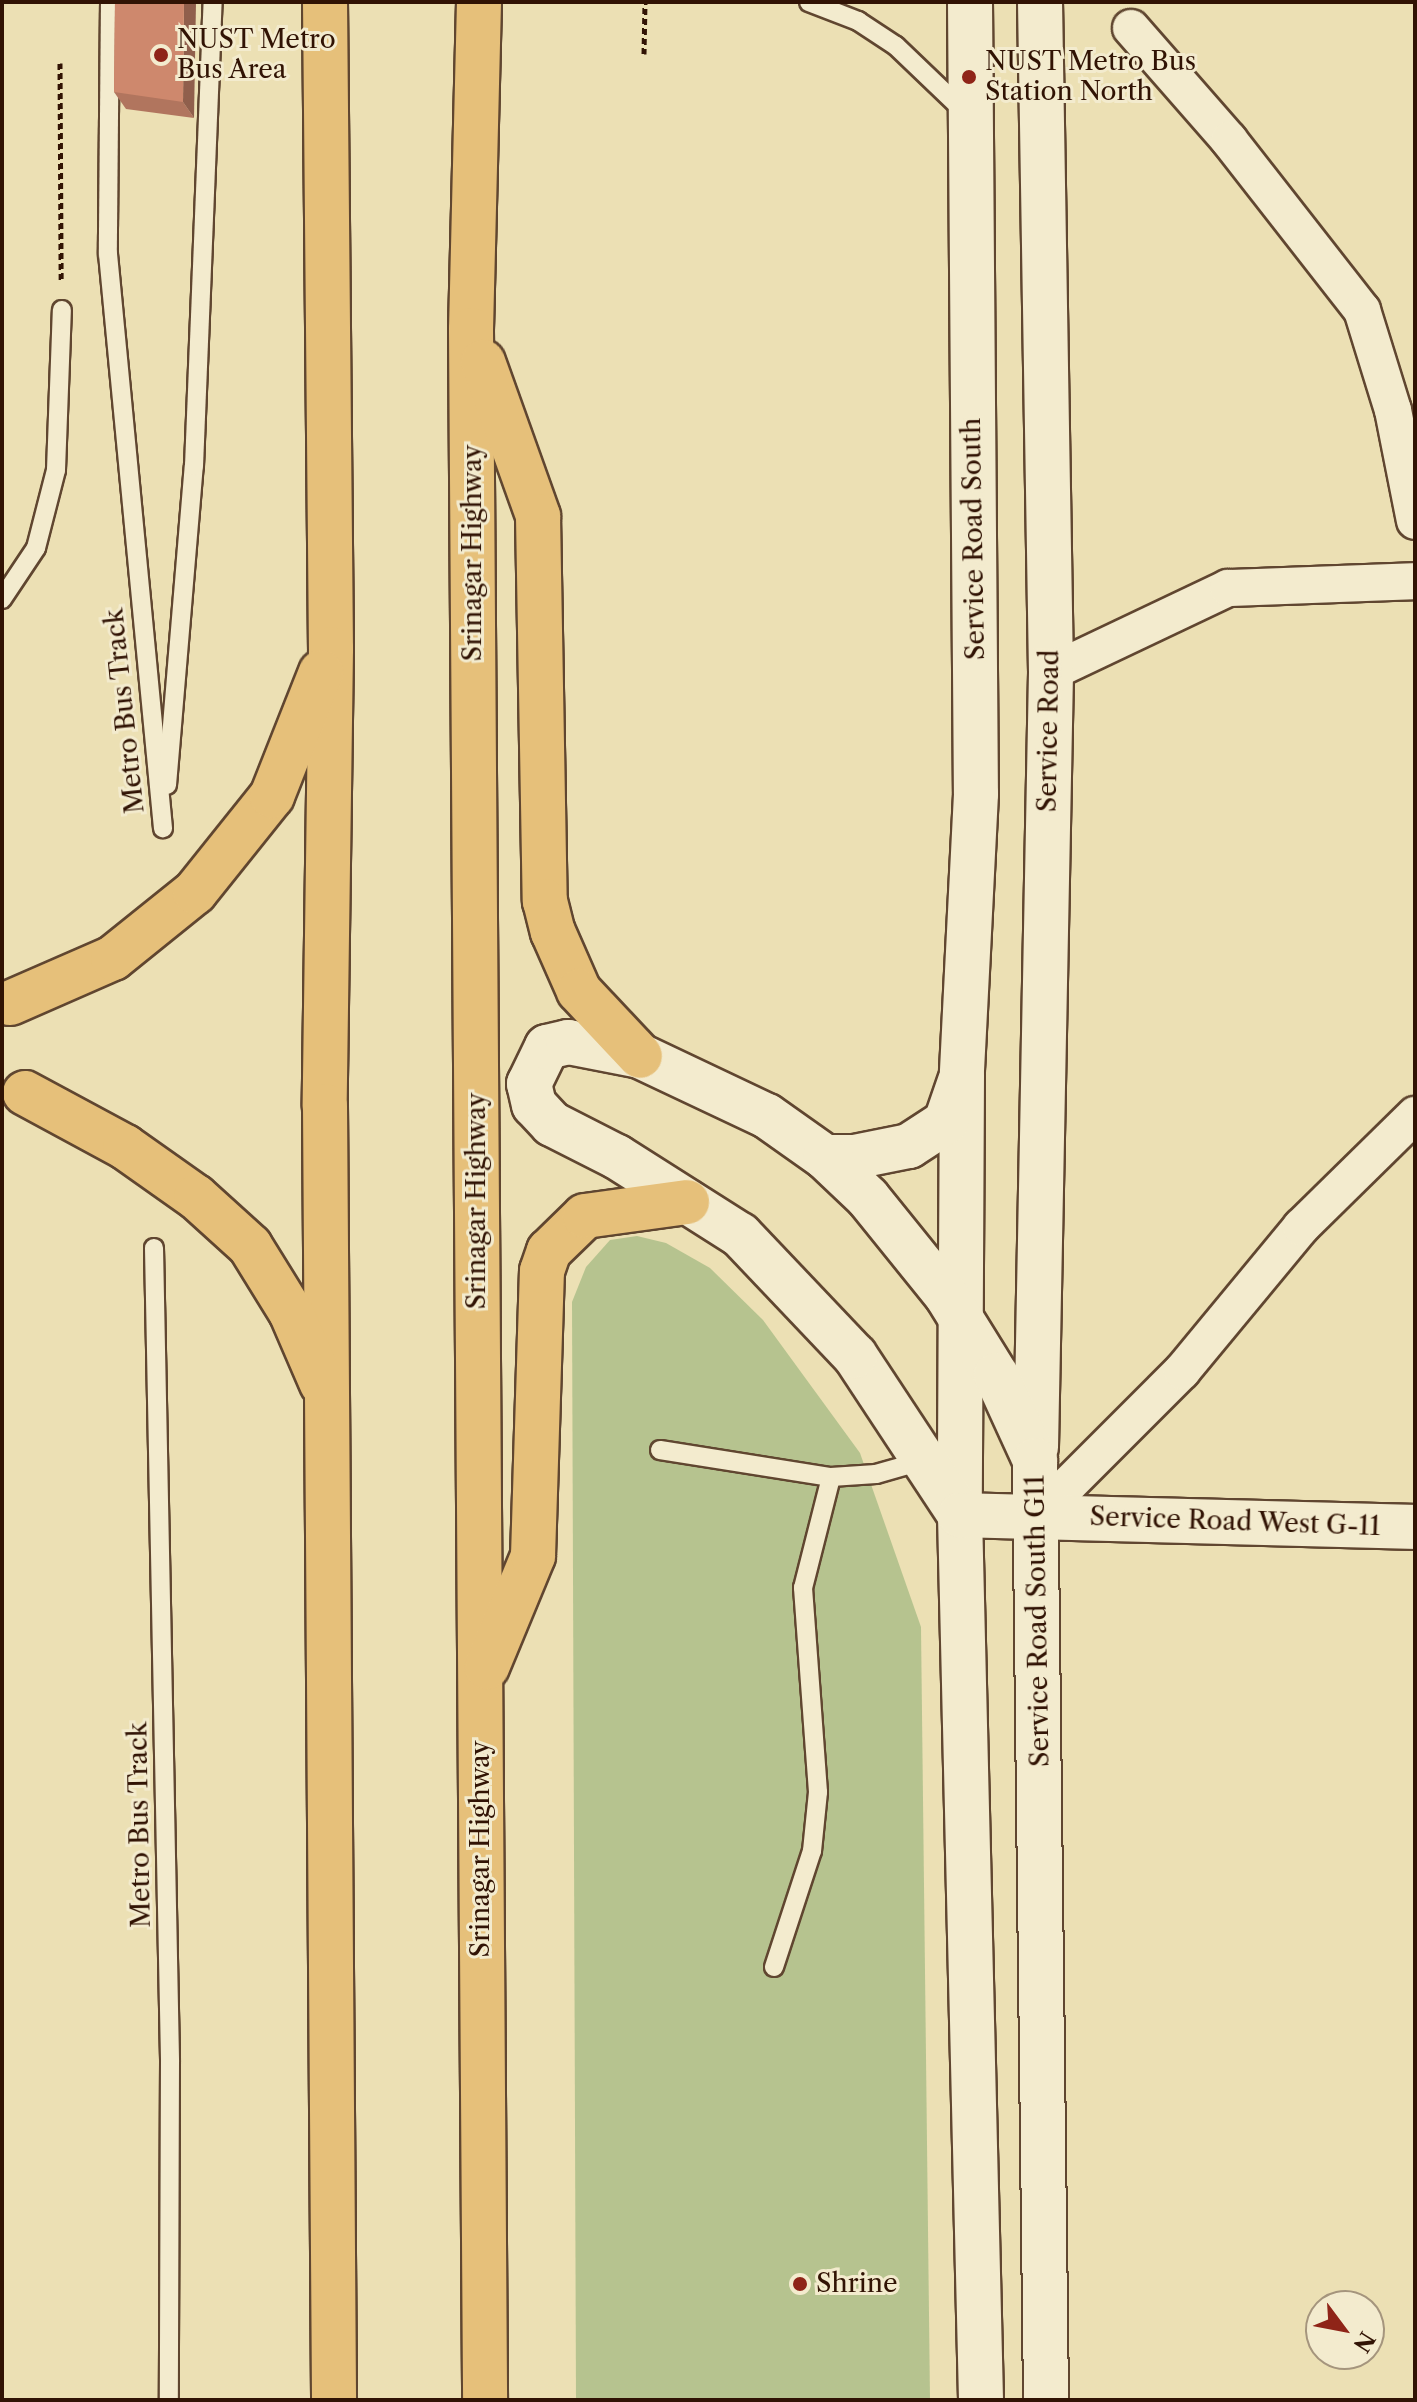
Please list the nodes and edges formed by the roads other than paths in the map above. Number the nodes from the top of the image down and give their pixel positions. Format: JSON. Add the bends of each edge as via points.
{"nodes":[{"id":1,"x":110,"y":2,"type":"edge"},
{"id":2,"x":213,"y":2,"type":"edge"},
{"id":3,"x":325,"y":2,"type":"edge"},
{"id":4,"x":479,"y":2,"type":"edge"},
{"id":5,"x":809,"y":2,"type":"edge"},
{"id":6,"x":970,"y":2,"type":"edge"},
{"id":7,"x":1040,"y":2,"type":"edge"},
{"id":8,"x":1131,"y":28,"type":"dead end"},
{"id":9,"x":971,"y":118,"type":"junction"},
{"id":10,"x":62,"y":310,"type":"road end"},
{"id":11,"x":471,"y":330,"type":"junction"},
{"id":12,"x":1415,"y":521,"type":"edge"},
{"id":13,"x":1415,"y":581,"type":"edge"},
{"id":14,"x":2,"y":599,"type":"edge"},
{"id":15,"x":331,"y":649,"type":"junction"},
{"id":16,"x":1051,"y":672,"type":"junction"},
{"id":17,"x":6,"y":1003,"type":"edge"},
{"id":18,"x":623,"y":1052,"type":"junction"},
{"id":19,"x":962,"y":1075,"type":"junction"},
{"id":20,"x":14,"y":1093,"type":"edge"},
{"id":21,"x":1415,"y":1115,"type":"edge"},
{"id":22,"x":825,"y":1157,"type":"junction"},
{"id":23,"x":687,"y":1202,"type":"junction"},
{"id":24,"x":154,"y":1248,"type":"dead end"},
{"id":25,"x":960,"y":1316,"type":"junction"},
{"id":26,"x":331,"y":1404,"type":"junction"},
{"id":27,"x":660,"y":1450,"type":"dead end"},
{"id":28,"x":925,"y":1460,"type":"junction"},
{"id":29,"x":1035,"y":1460,"type":"junction"},
{"id":30,"x":831,"y":1477,"type":"junction"},
{"id":31,"x":960,"y":1515,"type":"junction"},
{"id":32,"x":1037,"y":1516,"type":"junction"},
{"id":33,"x":1415,"y":1527,"type":"edge"},
{"id":34,"x":481,"y":1683,"type":"junction"},
{"id":35,"x":774,"y":1967,"type":"dead end"},
{"id":36,"x":169,"y":2400,"type":"edge"},
{"id":37,"x":334,"y":2400,"type":"edge"},
{"id":38,"x":485,"y":2400,"type":"edge"},
{"id":39,"x":981,"y":2400,"type":"edge"},
{"id":40,"x":1046,"y":2400,"type":"edge"}],
"edges":[{"from":1,"to":2,"type":"lane","name":"Metro Bus Track","via":[[108,254],[163,828],[194,466]]},
{"from":3,"to":15,"type":"highway"},
{"from":4,"to":11,"type":"highway","name":"Srinagar Highway"},
{"from":5,"to":9,"type":"lane","via":[[858,21],[896,46]]},
{"from":6,"to":9,"type":"main road","name":"Service Road South"},
{"from":7,"to":16,"type":"main road","name":"Service Road"},
{"from":8,"to":12,"type":"street","via":[[1229,140],[1362,310],[1393,410]]},
{"from":9,"to":19,"type":"main road","name":"Service Road South","via":[[976,794]]},
{"from":10,"to":14,"type":"lane","via":[[56,470],[36,548]]},
{"from":11,"to":18,"type":"highway","via":[[538,516],[545,901],[579,991]]},
{"from":11,"to":34,"type":"highway","name":"Srinagar Highway"},
{"from":13,"to":16,"type":"street","via":[[1228,588]]},
{"from":15,"to":17,"type":"highway","via":[[272,796],[195,892],[113,958]]},
{"from":15,"to":26,"type":"highway","via":[[325,1106]]},
{"from":16,"to":29,"type":"main road","name":"Service Road"},
{"from":18,"to":22,"type":"main road","name":"Service Road South G11","via":[[767,1116]]},
{"from":18,"to":23,"type":"main road","name":"Service Road South G11","via":[[568,1042],[547,1047],[529,1084],[534,1105],[552,1124]]},
{"from":19,"to":22,"type":"main road","via":[[946,1122],[909,1146]]},
{"from":19,"to":25,"type":"main road"},
{"from":20,"to":26,"type":"highway","via":[[125,1147],[196,1197],[250,1246],[291,1312]]},
{"from":21,"to":32,"type":"street","via":[[1301,1227],[1182,1371]]},
{"from":22,"to":25,"type":"main road","name":"Service Road South G11","via":[[868,1198]]},
{"from":23,"to":28,"type":"main road","via":[[740,1235],[814,1309],[855,1356]]},
{"from":23,"to":34,"type":"highway","via":[[585,1216],[549,1251],[542,1271],[533,1556]]},
{"from":24,"to":36,"type":"lane","name":"Metro Bus Track","via":[[170,2062]]},
{"from":25,"to":29,"type":"main road","name":"Service Road South G11","via":[[996,1375]]},
{"from":25,"to":31,"type":"main road"},
{"from":26,"to":37,"type":"highway"},
{"from":27,"to":30,"type":"lane"},
{"from":28,"to":30,"type":"lane","via":[[876,1474]]},
{"from":28,"to":31,"type":"main road"},
{"from":29,"to":32,"type":"main road","name":"Service Road South G11"},
{"from":30,"to":35,"type":"lane","via":[[803,1588],[818,1792],[812,1851]]},
{"from":31,"to":32,"type":"main road","name":"Service Road West G-11"},
{"from":31,"to":39,"type":"main road"},
{"from":32,"to":33,"type":"main road","name":"Service Road West G-11"},
{"from":32,"to":40,"type":"main road","name":"Service Road South G11"},
{"from":34,"to":38,"type":"highway","name":"Srinagar Highway"}]}
